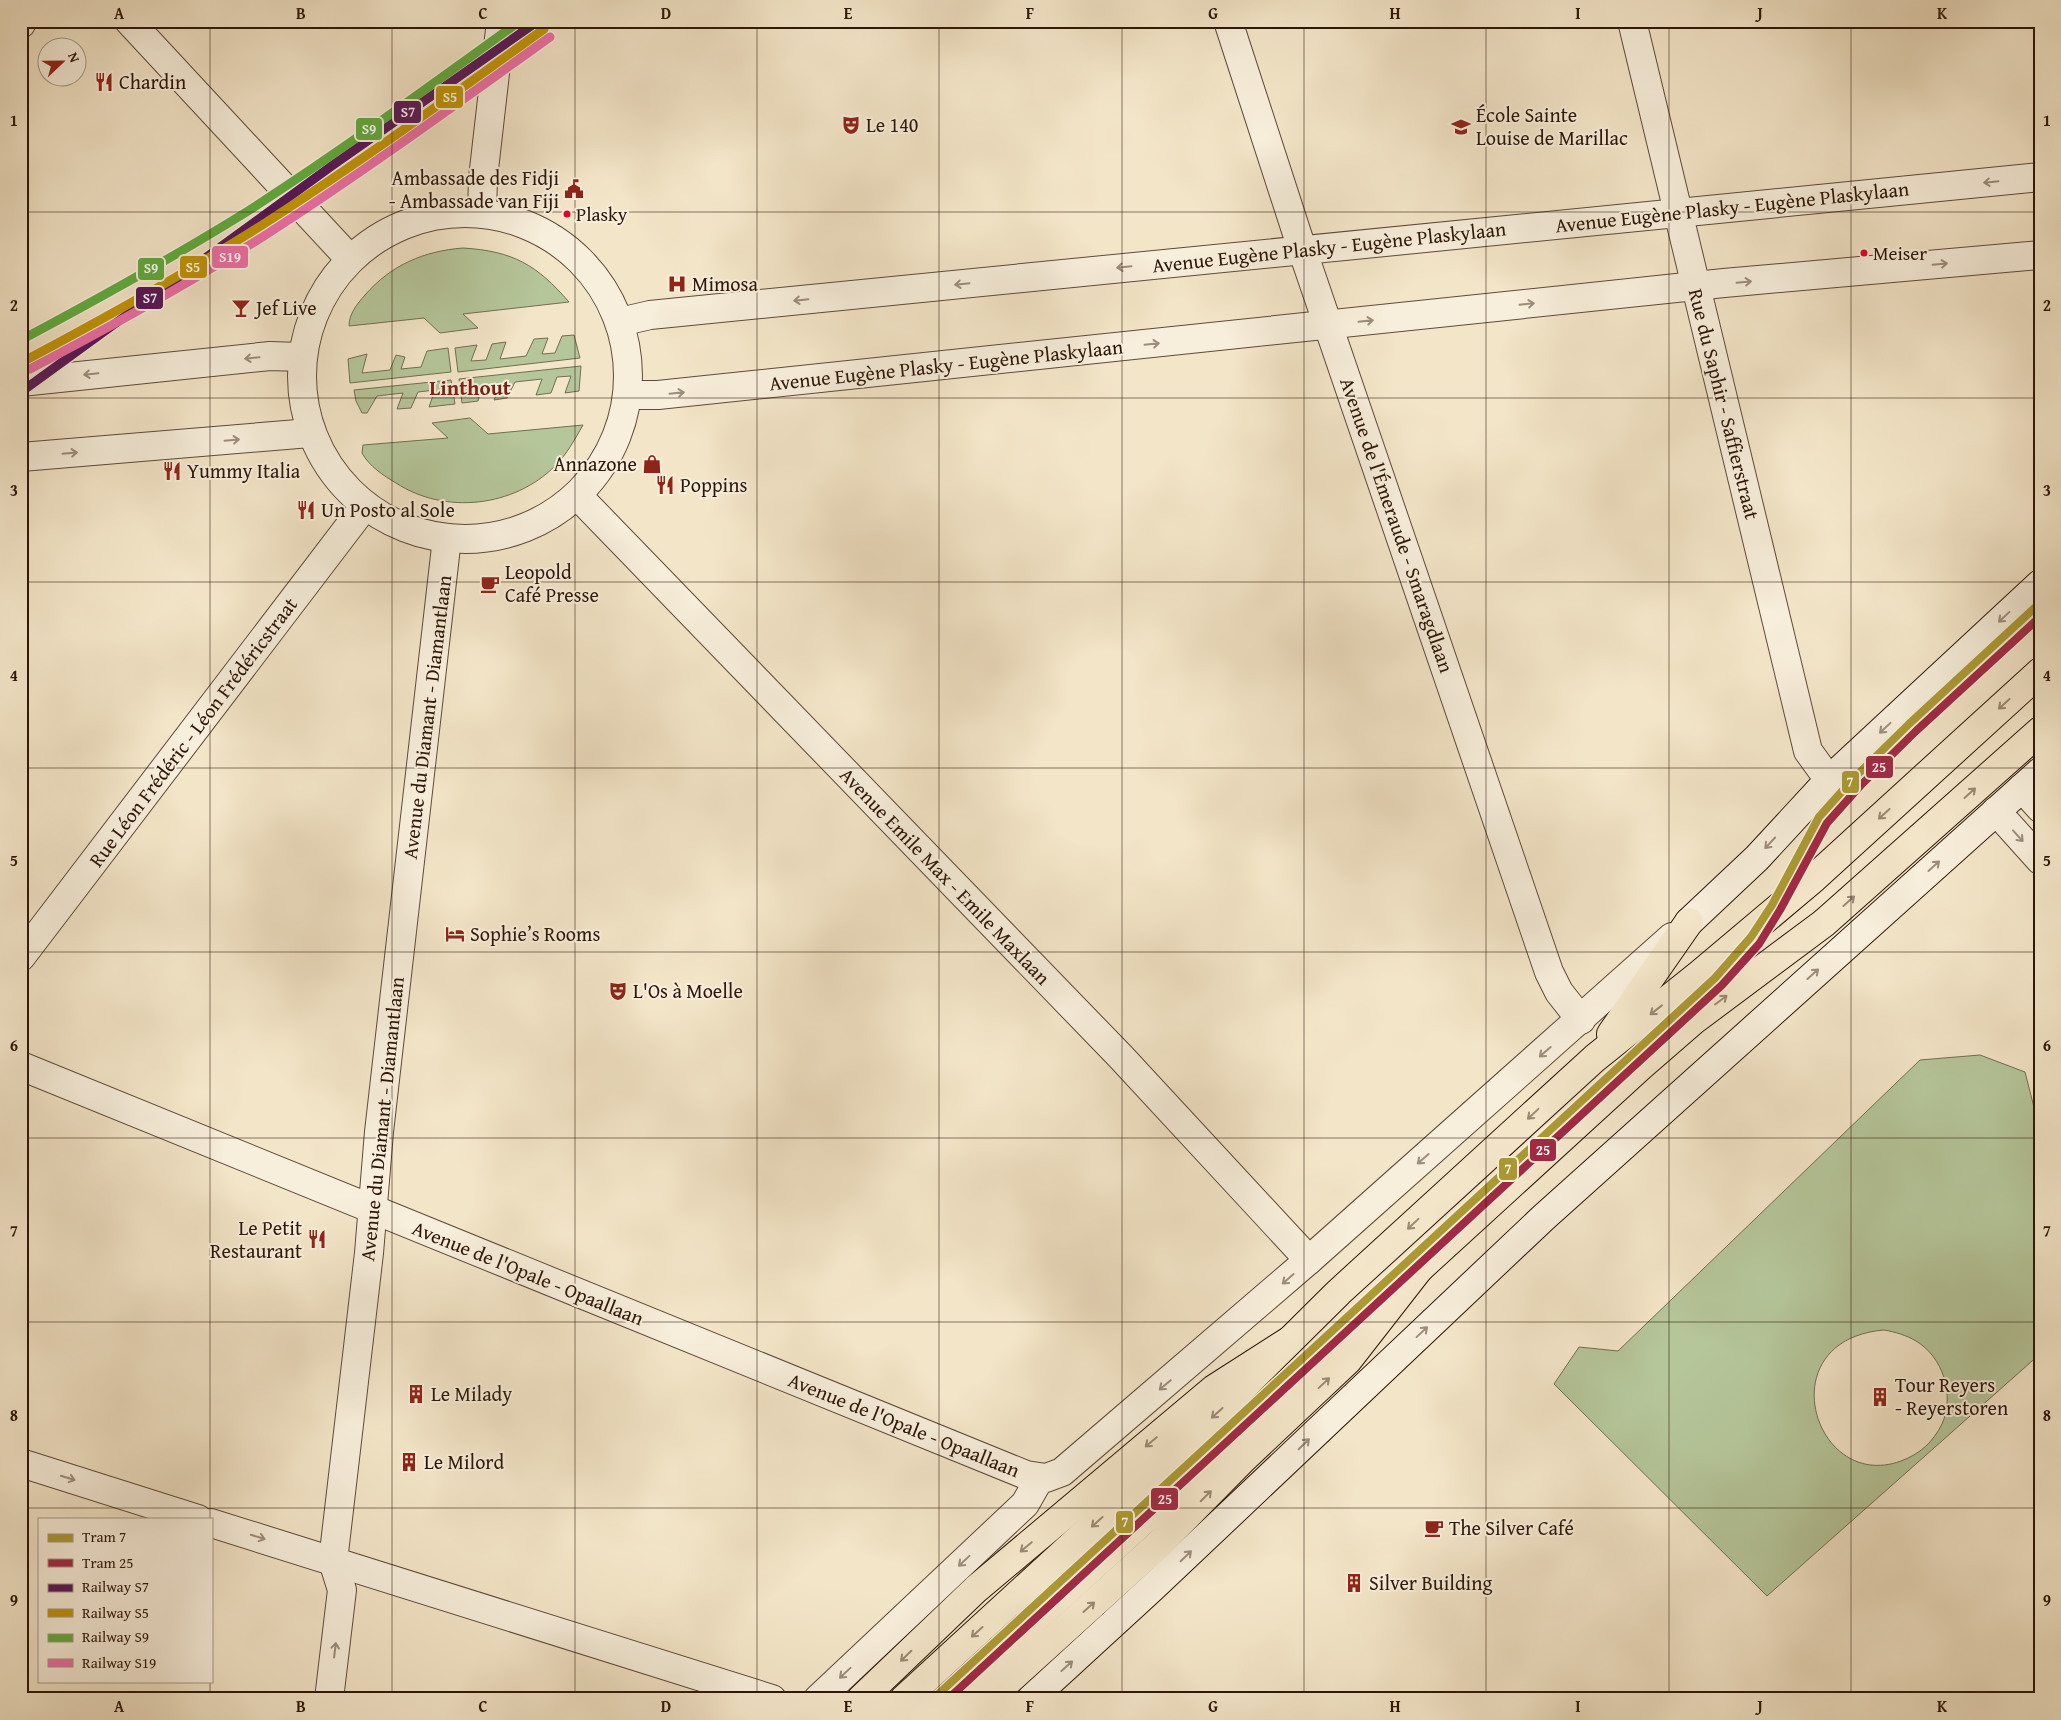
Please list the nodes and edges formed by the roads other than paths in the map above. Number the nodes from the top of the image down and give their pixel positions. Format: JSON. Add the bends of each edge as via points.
{"nodes":[{"id":1,"x":129,"y":21,"type":"edge"},
{"id":2,"x":501,"y":21,"type":"edge"},
{"id":3,"x":1228,"y":21,"type":"edge"},
{"id":4,"x":1632,"y":21,"type":"edge"},
{"id":5,"x":2040,"y":177,"type":"edge"},
{"id":6,"x":482,"y":212,"type":"junction"},
{"id":7,"x":1678,"y":212,"type":"junction"},
{"id":8,"x":1302,"y":249,"type":"junction"},
{"id":9,"x":2040,"y":255,"type":"edge"},
{"id":10,"x":350,"y":259,"type":"junction"},
{"id":11,"x":1695,"y":286,"type":"junction"},
{"id":12,"x":620,"y":322,"type":"junction"},
{"id":13,"x":1328,"y":325,"type":"junction"},
{"id":14,"x":301,"y":357,"type":"junction"},
{"id":15,"x":21,"y":382,"type":"edge"},
{"id":16,"x":628,"y":395,"type":"junction"},
{"id":17,"x":310,"y":433,"type":"junction"},
{"id":18,"x":21,"y":457,"type":"edge"},
{"id":19,"x":577,"y":495,"type":"junction"},
{"id":20,"x":364,"y":507,"type":"junction"},
{"id":21,"x":447,"y":538,"type":"junction"},
{"id":22,"x":2040,"y":584,"type":"edge"},
{"id":23,"x":2040,"y":672,"type":"edge"},
{"id":24,"x":2040,"y":731,"type":"edge"},
{"id":25,"x":1829,"y":780,"type":"junction"},
{"id":26,"x":2034,"y":789,"type":"edge"},
{"id":27,"x":1996,"y":811,"type":"junction"},
{"id":28,"x":2040,"y":860,"type":"edge"},
{"id":29,"x":1689,"y":922,"type":"junction"},
{"id":30,"x":21,"y":957,"type":"edge"},
{"id":31,"x":1581,"y":1020,"type":"junction"},
{"id":32,"x":1595,"y":1058,"type":"junction"},
{"id":33,"x":21,"y":1066,"type":"edge"},
{"id":34,"x":371,"y":1207,"type":"junction"},
{"id":35,"x":1309,"y":1260,"type":"junction"},
{"id":36,"x":1422,"y":1265,"type":"junction"},
{"id":37,"x":1289,"y":1341,"type":"junction"},
{"id":38,"x":21,"y":1464,"type":"edge"},
{"id":39,"x":1049,"y":1475,"type":"junction"},
{"id":40,"x":195,"y":1518,"type":"edge"},
{"id":41,"x":212,"y":1523,"type":"edge"},
{"id":42,"x":333,"y":1561,"type":"junction"},
{"id":43,"x":329,"y":1699,"type":"edge"},
{"id":44,"x":772,"y":1699,"type":"edge"},
{"id":45,"x":818,"y":1699,"type":"edge"},
{"id":46,"x":861,"y":1699,"type":"edge"},
{"id":47,"x":904,"y":1699,"type":"edge"},
{"id":48,"x":948,"y":1699,"type":"edge"},
{"id":49,"x":988,"y":1699,"type":"edge"},
{"id":50,"x":1031,"y":1699,"type":"edge"}],
"edges":[{"from":1,"to":10,"type":"street"},
{"from":2,"to":6,"type":"street"},
{"from":3,"to":8,"type":"street","name":"Avenue de l'Émeraude - Smaragdlaan"},
{"from":4,"to":7,"type":"street","name":"Rue du Saphir - Saffierstraat"},
{"from":5,"to":7,"type":"street","name":"Avenue Eugène Plasky - Eugène Plaskylaan","one_way":true},
{"from":6,"to":10,"type":"street","via":[[437,214],[384,234]]},
{"from":6,"to":12,"type":"street","via":[[533,226],[576,255],[594,274]]},
{"from":7,"to":8,"type":"street","name":"Avenue Eugène Plasky - Eugène Plaskylaan"},
{"from":7,"to":11,"type":"street","name":"Rue du Saphir - Saffierstraat"},
{"from":8,"to":12,"type":"street","name":"Avenue Eugène Plasky - Eugène Plaskylaan","one_way":true,"via":[[650,315]]},
{"from":8,"to":13,"type":"street","name":"Avenue de l'Émeraude - Smaragdlaan"},
{"from":11,"to":9,"type":"street","name":"Avenue Eugène Plasky - Eugène Plaskylaan","one_way":true},
{"from":10,"to":14,"type":"street","via":[[325,294]]},
{"from":13,"to":11,"type":"street","name":"Avenue Eugène Plasky - Eugène Plaskylaan","one_way":true},
{"from":11,"to":25,"type":"street","name":"Rue du Saphir - Saffierstraat","via":[[1808,751]]},
{"from":12,"to":16,"type":"street","via":[[628,361]]},
{"from":16,"to":13,"type":"street","name":"Avenue Eugène Plasky - Eugène Plaskylaan","one_way":true,"via":[[658,395]]},
{"from":13,"to":31,"type":"street","name":"Avenue de l'Émeraude - Smaragdlaan","via":[[1548,972]]},
{"from":14,"to":15,"type":"street","one_way":true,"via":[[270,356]]},
{"from":14,"to":17,"type":"street","via":[[301,395]]},
{"from":16,"to":19,"type":"street","via":[[626,412],[610,447],[597,472]]},
{"from":18,"to":17,"type":"street","one_way":true},
{"from":17,"to":20,"type":"street","via":[[332,474]]},
{"from":19,"to":21,"type":"street","via":[[546,519],[521,530],[499,536]]},
{"from":19,"to":35,"type":"street","name":"Avenue Emile Max - Emile Maxlaan","via":[[1122,1057]]},
{"from":20,"to":21,"type":"street","via":[[402,529]]},
{"from":20,"to":30,"type":"street","name":"Rue Léon Frédéric - Léon Frédéricstraat"},
{"from":21,"to":34,"type":"street","name":"Avenue du Diamant - Diamantlaan"},
{"from":22,"to":25,"type":"street","one_way":true},
{"from":23,"to":32,"type":"main road","one_way":true,"via":[[1814,878]]},
{"from":36,"to":24,"type":"main road","one_way":true,"via":[[1694,1020],[1824,923]]},
{"from":25,"to":29,"type":"street","one_way":true,"via":[[1756,858]]},
{"from":26,"to":27,"type":"street"},
{"from":27,"to":28,"type":"street","one_way":true},
{"from":50,"to":27,"type":"street","one_way":true,"via":[[1543,1218]]},
{"from":29,"to":31,"type":"street"},
{"from":29,"to":32,"type":"main road"},
{"from":31,"to":35,"type":"street","one_way":true},
{"from":32,"to":37,"type":"main road","one_way":true},
{"from":33,"to":34,"type":"street","name":"Avenue de l'Opale - Opaallaan"},
{"from":34,"to":39,"type":"street","name":"Avenue de l'Opale - Opaallaan","via":[[417,1228]]},
{"from":34,"to":42,"type":"street","name":"Avenue du Diamant - Diamantlaan","via":[[369,1253]]},
{"from":35,"to":39,"type":"street","one_way":true},
{"from":36,"to":48,"type":"main road"},
{"from":49,"to":36,"type":"main road","one_way":true,"via":[[1158,1545],[1348,1360]]},
{"from":37,"to":46,"type":"main road","one_way":true,"via":[[1214,1389],[976,1589]]},
{"from":37,"to":47,"type":"main road","one_way":true,"via":[[1225,1405]]},
{"from":38,"to":40,"type":"street","one_way":true},
{"from":39,"to":45,"type":"street","name":"Avenue de l'Opale - Opaallaan","one_way":true,"via":[[1037,1483],[1025,1504]]},
{"from":41,"to":42,"type":"street","one_way":true},
{"from":43,"to":42,"type":"street","name":"Avenue du Diamant - Diamantlaan","one_way":true,"via":[[342,1590]]},
{"from":42,"to":44,"type":"street"}]}
